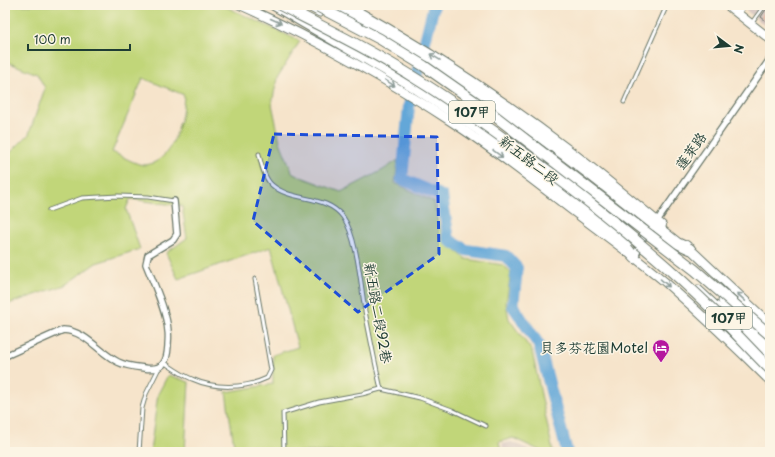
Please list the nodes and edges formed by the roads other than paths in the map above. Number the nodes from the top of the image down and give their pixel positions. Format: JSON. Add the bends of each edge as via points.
{"nodes":[{"id":1,"x":240,"y":5,"type":"edge"},
{"id":2,"x":274,"y":5,"type":"edge"},
{"id":3,"x":280,"y":5,"type":"edge"},
{"id":4,"x":289,"y":5,"type":"edge"},
{"id":5,"x":308,"y":5,"type":"edge"},
{"id":6,"x":315,"y":5,"type":"edge"},
{"id":7,"x":327,"y":5,"type":"edge"},
{"id":8,"x":347,"y":5,"type":"edge"},
{"id":9,"x":666,"y":5,"type":"edge"},
{"id":10,"x":727,"y":5,"type":"edge"},
{"id":11,"x":745,"y":5,"type":"edge"},
{"id":12,"x":765,"y":5,"type":"edge"},
{"id":13,"x":738,"y":14,"type":"junction"},
{"id":14,"x":751,"y":24,"type":"junction"},
{"id":15,"x":358,"y":32,"type":"junction"},
{"id":16,"x":770,"y":39,"type":"edge"},
{"id":17,"x":770,"y":60,"type":"edge"},
{"id":18,"x":624,"y":102,"type":"dead end"},
{"id":19,"x":259,"y":154,"type":"dead end"},
{"id":20,"x":174,"y":201,"type":"joint"},
{"id":21,"x":49,"y":210,"type":"dead end"},
{"id":22,"x":656,"y":223,"type":"junction"},
{"id":23,"x":644,"y":237,"type":"junction"},
{"id":24,"x":690,"y":249,"type":"joint"},
{"id":25,"x":635,"y":258,"type":"junction"},
{"id":26,"x":690,"y":277,"type":"junction"},
{"id":27,"x":255,"y":279,"type":"dead end"},
{"id":28,"x":770,"y":324,"type":"edge"},
{"id":29,"x":770,"y":335,"type":"edge"},
{"id":30,"x":770,"y":345,"type":"edge"},
{"id":31,"x":5,"y":356,"type":"edge"},
{"id":32,"x":770,"y":357,"type":"edge"},
{"id":33,"x":165,"y":364,"type":"junction"},
{"id":34,"x":159,"y":368,"type":"junction"},
{"id":35,"x":770,"y":369,"type":"edge"},
{"id":36,"x":770,"y":381,"type":"edge"},
{"id":37,"x":380,"y":389,"type":"junction"},
{"id":38,"x":486,"y":426,"type":"dead end"},
{"id":39,"x":139,"y":452,"type":"edge"},
{"id":40,"x":284,"y":452,"type":"edge"}],
"edges":[{"from":1,"to":25,"type":"main road","name":"新五路二段","number":"107甲","one_way":true,"via":[[285,25],[349,59],[459,126]]},
{"from":2,"to":25,"type":"highway","via":[[433,99],[478,129],[616,236]]},
{"from":3,"to":35,"type":"highway","bridge":true,"via":[[418,80],[480,121],[560,180],[653,255],[714,311]]},
{"from":4,"to":23,"type":"main road","name":"新五路二段","number":"107甲","via":[[420,77]]},
{"from":5,"to":15,"type":"main road","name":"新五路二段","number":"107甲"},
{"from":6,"to":29,"type":"highway","bridge":true,"via":[[380,39],[487,110],[695,270]]},
{"from":7,"to":15,"type":"main road"},
{"from":7,"to":22,"type":"highway","via":[[382,33],[463,82]]},
{"from":22,"to":8,"type":"main road","number":"107甲","one_way":true,"via":[[577,156],[510,107],[441,60]]},
{"from":9,"to":18,"type":"lane"},
{"from":10,"to":13,"type":"main road"},
{"from":11,"to":13,"type":"lane"},
{"from":12,"to":14,"type":"lane"},
{"from":13,"to":14,"type":"main road"},
{"from":14,"to":16,"type":"main road"},
{"from":15,"to":23,"type":"main road","name":"新五路二段","number":"107甲","via":[[411,63],[485,112]]},
{"from":17,"to":22,"type":"street","name":"蓬萊路"},
{"from":19,"to":37,"type":"lane","name":"新五路二段92巷","via":[[271,184],[281,191],[334,208],[343,217],[355,253]]},
{"from":20,"to":21,"type":"lane","via":[[118,196],[82,198]]},
{"from":20,"to":33,"type":"street","via":[[177,234],[173,240],[148,255],[146,264],[168,330],[168,356]]},
{"from":22,"to":23,"type":"street","name":"蓬萊路"},
{"from":22,"to":24,"type":"highway","via":[[677,243]]},
{"from":23,"to":25,"type":"street","name":"蓬萊路"},
{"from":23,"to":26,"type":"main road","name":"新五路二段","number":"107甲"},
{"from":28,"to":24,"type":"main road","number":"107甲","one_way":true},
{"from":25,"to":36,"type":"main road","name":"新五路二段","number":"107甲","one_way":true,"via":[[738,349]]},
{"from":26,"to":30,"type":"main road","name":"新五路二段","number":"107甲","via":[[721,299]]},
{"from":26,"to":32,"type":"main road","name":"新五路二段","number":"107甲"},
{"from":27,"to":33,"type":"lane","via":[[271,370],[267,378],[238,387],[207,385]]},
{"from":31,"to":34,"type":"street","via":[[63,330],[71,330],[81,334],[117,362],[133,367]]},
{"from":33,"to":34,"type":"street"},
{"from":34,"to":39,"type":"lane","via":[[142,408]]},
{"from":37,"to":38,"type":"lane","via":[[427,401]]},
{"from":37,"to":40,"type":"lane","via":[[283,413]]}]}
